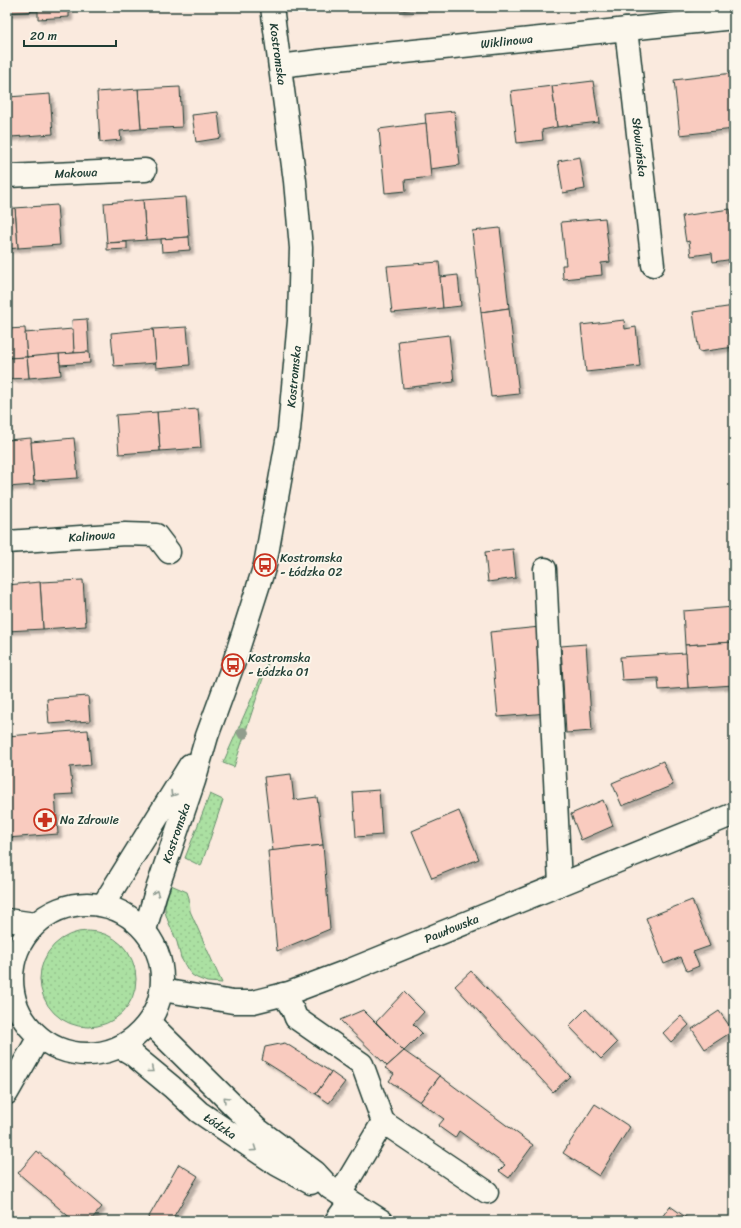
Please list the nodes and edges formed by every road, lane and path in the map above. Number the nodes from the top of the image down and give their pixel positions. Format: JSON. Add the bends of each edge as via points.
{"nodes":[{"id":1,"x":272,"y":7,"type":"edge"},
{"id":2,"x":734,"y":18,"type":"edge"},
{"id":3,"x":626,"y":30,"type":"junction"},
{"id":4,"x":280,"y":66,"type":"junction"},
{"id":5,"x":145,"y":170,"type":"dead end"},
{"id":6,"x":7,"y":176,"type":"edge"},
{"id":7,"x":654,"y":265,"type":"dead end"},
{"id":8,"x":7,"y":542,"type":"edge"},
{"id":9,"x":169,"y":552,"type":"dead end"},
{"id":10,"x":545,"y":569,"type":"dead end"},
{"id":11,"x":207,"y":736,"type":"junction"},
{"id":12,"x":734,"y":814,"type":"edge"},
{"id":13,"x":560,"y":884,"type":"junction"},
{"id":14,"x":103,"y":905,"type":"junction"},
{"id":15,"x":7,"y":920,"type":"edge"},
{"id":16,"x":35,"y":924,"type":"junction"},
{"id":17,"x":145,"y":930,"type":"junction"},
{"id":18,"x":9,"y":972,"type":"edge"},
{"id":19,"x":162,"y":990,"type":"junction"},
{"id":20,"x":283,"y":994,"type":"junction"},
{"id":21,"x":149,"y":1022,"type":"junction"},
{"id":22,"x":39,"y":1036,"type":"junction"},
{"id":23,"x":120,"y":1047,"type":"junction"},
{"id":24,"x":7,"y":1093,"type":"edge"},
{"id":25,"x":384,"y":1122,"type":"junction"},
{"id":26,"x":487,"y":1192,"type":"dead end"},
{"id":27,"x":340,"y":1194,"type":"junction"},
{"id":28,"x":336,"y":1221,"type":"edge"},
{"id":29,"x":382,"y":1221,"type":"edge"}],
"edges":[{"from":1,"to":4,"type":"street","name":"Kostromska"},
{"from":2,"to":3,"type":"street","name":"Wiklinowa"},
{"from":3,"to":4,"type":"street","name":"Wiklinowa"},
{"from":3,"to":7,"type":"street","name":"Słowiańska"},
{"from":4,"to":11,"type":"street","name":"Kostromska","via":[[301,248],[289,430],[265,565]]},
{"from":5,"to":6,"type":"street","name":"Makowa"},
{"from":8,"to":9,"type":"street","name":"Kalinowa","via":[[125,534],[156,535]]},
{"from":10,"to":13,"type":"street"},
{"from":11,"to":14,"type":"street","name":"Kostromska","one_way":true},
{"from":17,"to":11,"type":"street","name":"Kostromska","one_way":true},
{"from":12,"to":13,"type":"street","name":"Pawłowska"},
{"from":13,"to":20,"type":"street","name":"Pawłowska","via":[[358,967]]},
{"from":14,"to":16,"type":"street","via":[[74,905],[46,915]]},
{"from":14,"to":17,"type":"street","via":[[119,910]]},
{"from":15,"to":16,"type":"street"},
{"from":16,"to":18,"type":"street","via":[[23,939]]},
{"from":17,"to":19,"type":"street","via":[[158,952]]},
{"from":18,"to":22,"type":"street","via":[[15,1002],[25,1021]]},
{"from":19,"to":20,"type":"street","name":"Pawłowska","via":[[233,1002],[253,1002]]},
{"from":19,"to":21,"type":"street"},
{"from":20,"to":25,"type":"street","via":[[296,1018],[362,1064]]},
{"from":21,"to":23,"type":"street","via":[[130,1042]]},
{"from":27,"to":21,"type":"street","name":"Łódzka","one_way":true,"via":[[256,1128]]},
{"from":22,"to":23,"type":"street","via":[[54,1047],[71,1052],[89,1054]]},
{"from":22,"to":24,"type":"street"},
{"from":23,"to":27,"type":"street","name":"Łódzka","one_way":true,"via":[[132,1054],[199,1112],[276,1164],[309,1182]]},
{"from":25,"to":26,"type":"street"},
{"from":25,"to":27,"type":"street"},
{"from":27,"to":28,"type":"street"},
{"from":27,"to":29,"type":"street","name":"Łódzka"}]}
